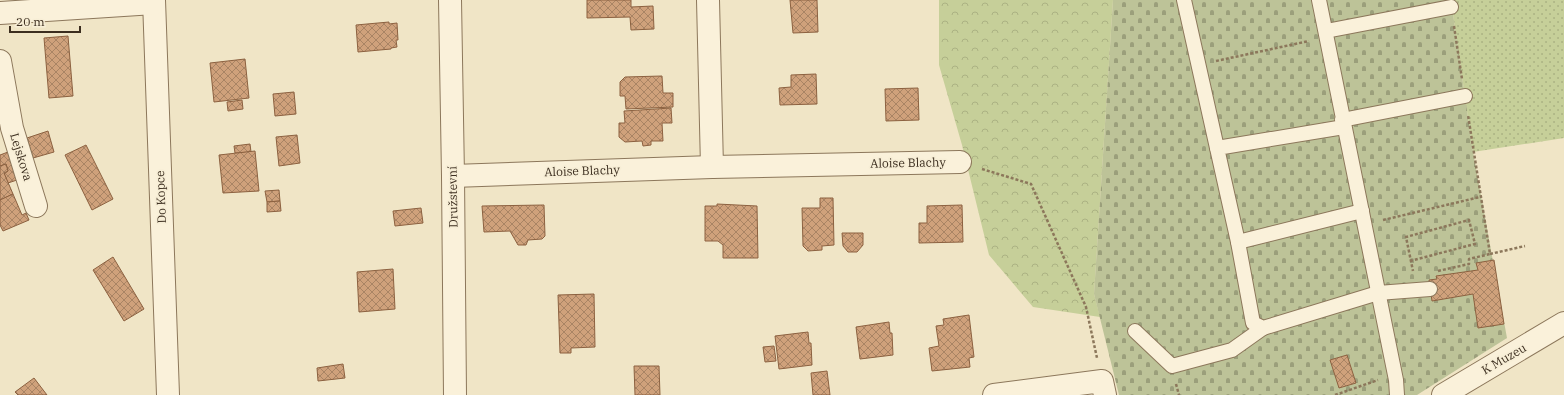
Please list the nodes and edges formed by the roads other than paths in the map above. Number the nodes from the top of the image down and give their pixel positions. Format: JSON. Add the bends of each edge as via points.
{"nodes":[{"id":1,"x":450,"y":0,"type":"edge"},
{"id":2,"x":708,"y":0,"type":"edge"},
{"id":3,"x":1184,"y":0,"type":"edge"},
{"id":4,"x":1319,"y":0,"type":"edge"},
{"id":5,"x":154,"y":1,"type":"edge"},
{"id":6,"x":1451,"y":7,"type":"road end"},
{"id":7,"x":0,"y":13,"type":"edge"},
{"id":8,"x":1321,"y":35,"type":"junction"},
{"id":9,"x":0,"y":61,"type":"edge"},
{"id":10,"x":1465,"y":96,"type":"road end"},
{"id":11,"x":1343,"y":124,"type":"junction"},
{"id":12,"x":1217,"y":148,"type":"junction"},
{"id":13,"x":960,"y":162,"type":"road end"},
{"id":14,"x":712,"y":167,"type":"junction"},
{"id":15,"x":453,"y":176,"type":"junction"},
{"id":16,"x":36,"y":206,"type":"dead end"},
{"id":17,"x":1363,"y":218,"type":"junction"},
{"id":18,"x":1238,"y":242,"type":"junction"},
{"id":19,"x":1423,"y":289,"type":"road end"},
{"id":20,"x":1378,"y":293,"type":"junction"},
{"id":21,"x":1564,"y":322,"type":"edge"},
{"id":22,"x":1263,"y":328,"type":"junction"},
{"id":23,"x":1135,"y":331,"type":"dead end"},
{"id":24,"x":1104,"y":388,"type":"edge"},
{"id":25,"x":168,"y":395,"type":"edge"},
{"id":26,"x":455,"y":395,"type":"edge"},
{"id":27,"x":994,"y":395,"type":"edge"},
{"id":28,"x":1397,"y":395,"type":"edge"},
{"id":29,"x":1443,"y":395,"type":"edge"}],
"edges":[{"from":1,"to":15,"type":"street","name":"Družstevní"},
{"from":2,"to":14,"type":"street"},
{"from":3,"to":12,"type":"lane"},
{"from":4,"to":8,"type":"lane"},
{"from":5,"to":7,"type":"street"},
{"from":5,"to":25,"type":"street","name":"Do Kopce"},
{"from":6,"to":8,"type":"lane"},
{"from":8,"to":11,"type":"lane"},
{"from":9,"to":16,"type":"street","name":"Lejskova","via":[[12,128]]},
{"from":10,"to":11,"type":"lane"},
{"from":11,"to":12,"type":"lane"},
{"from":11,"to":17,"type":"lane"},
{"from":12,"to":18,"type":"lane"},
{"from":13,"to":14,"type":"street","name":"Aloise Blachy"},
{"from":14,"to":15,"type":"street","name":"Aloise Blachy"},
{"from":15,"to":26,"type":"street","name":"Družstevní"},
{"from":17,"to":18,"type":"lane"},
{"from":17,"to":20,"type":"lane"},
{"from":18,"to":22,"type":"lane","via":[[1253,323]]},
{"from":19,"to":20,"type":"lane"},
{"from":20,"to":22,"type":"lane"},
{"from":20,"to":28,"type":"lane"},
{"from":21,"to":29,"type":"street","name":"K Muzeu"},
{"from":22,"to":23,"type":"lane","via":[[1232,350],[1172,366]]},
{"from":24,"to":27,"type":"street"}]}
